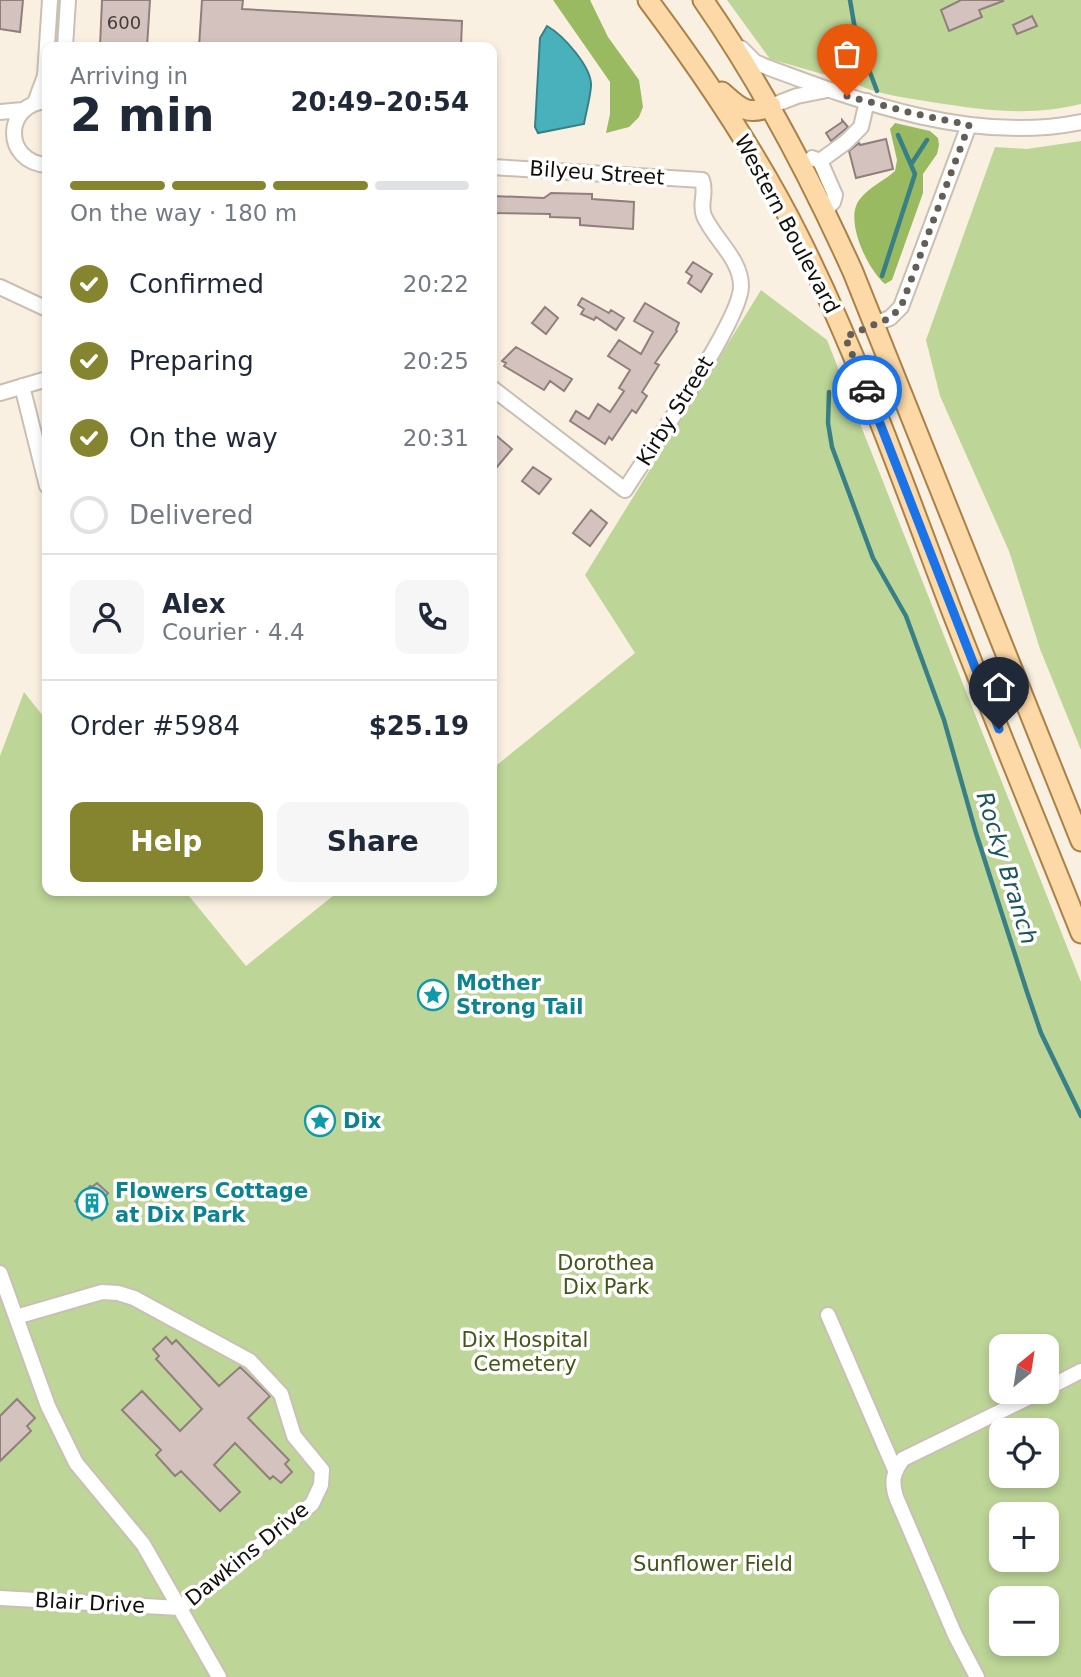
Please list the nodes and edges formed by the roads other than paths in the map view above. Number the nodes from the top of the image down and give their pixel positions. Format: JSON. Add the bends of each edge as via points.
{"nodes":[{"id":1,"x":50,"y":0,"type":"edge"},
{"id":2,"x":68,"y":0,"type":"edge"},
{"id":3,"x":648,"y":0,"type":"edge"},
{"id":4,"x":703,"y":0,"type":"edge"},
{"id":5,"x":721,"y":26,"type":"junction"},
{"id":6,"x":47,"y":42,"type":"edge"},
{"id":7,"x":65,"y":42,"type":"edge"},
{"id":8,"x":705,"y":77,"type":"junction"},
{"id":9,"x":42,"y":85,"type":"edge"},
{"id":10,"x":828,"y":90,"type":"junction"},
{"id":11,"x":867,"y":101,"type":"junction"},
{"id":12,"x":35,"y":105,"type":"edge"},
{"id":13,"x":771,"y":106,"type":"junction"},
{"id":14,"x":0,"y":112,"type":"edge"},
{"id":15,"x":1081,"y":122,"type":"edge"},
{"id":16,"x":969,"y":125,"type":"junction"},
{"id":17,"x":0,"y":132,"type":"edge"},
{"id":18,"x":14,"y":140,"type":"junction"},
{"id":19,"x":800,"y":161,"type":"junction"},
{"id":20,"x":820,"y":161,"type":"junction"},
{"id":21,"x":42,"y":165,"type":"edge"},
{"id":22,"x":497,"y":167,"type":"edge"},
{"id":23,"x":702,"y":180,"type":"joint"},
{"id":24,"x":825,"y":211,"type":"junction"},
{"id":25,"x":0,"y":288,"type":"edge"},
{"id":26,"x":42,"y":307,"type":"edge"},
{"id":27,"x":874,"y":324,"type":"junction"},
{"id":28,"x":845,"y":337,"type":"junction"},
{"id":29,"x":42,"y":380,"type":"edge"},
{"id":30,"x":22,"y":386,"type":"junction"},
{"id":31,"x":497,"y":392,"type":"edge"},
{"id":32,"x":0,"y":393,"type":"edge"},
{"id":33,"x":42,"y":466,"type":"edge"},
{"id":34,"x":1081,"y":841,"type":"edge"},
{"id":35,"x":1081,"y":933,"type":"edge"},
{"id":36,"x":0,"y":1273,"type":"edge"},
{"id":37,"x":828,"y":1315,"type":"dead end"},
{"id":38,"x":16,"y":1317,"type":"junction"},
{"id":39,"x":1081,"y":1371,"type":"edge"},
{"id":40,"x":1059,"y":1382,"type":"edge"},
{"id":41,"x":1015,"y":1404,"type":"edge"},
{"id":42,"x":895,"y":1470,"type":"junction"},
{"id":43,"x":0,"y":1598,"type":"edge"},
{"id":44,"x":180,"y":1608,"type":"junction"},
{"id":45,"x":219,"y":1677,"type":"edge"},
{"id":46,"x":976,"y":1677,"type":"edge"}],
"edges":[{"from":1,"to":6,"type":"street"},
{"from":2,"to":7,"type":"street"},
{"from":3,"to":8,"type":"main road","name":"Western Boulevard"},
{"from":4,"to":5,"type":"main road","name":"Western Boulevard"},
{"from":5,"to":10,"type":"street","via":[[755,62]]},
{"from":5,"to":13,"type":"main road","name":"Western Boulevard"},
{"from":8,"to":13,"type":"main road","via":[[744,109]]},
{"from":8,"to":28,"type":"main road","name":"Western Boulevard","via":[[785,211]]},
{"from":9,"to":12,"type":"street"},
{"from":10,"to":11,"type":"street"},
{"from":10,"to":13,"type":"street"},
{"from":11,"to":16,"type":"street"},
{"from":11,"to":20,"type":"street","via":[[861,127]]},
{"from":12,"to":14,"type":"street"},
{"from":12,"to":18,"type":"street","via":[[14,130]]},
{"from":13,"to":19,"type":"main road","name":"Western Boulevard"},
{"from":15,"to":16,"type":"street","via":[[1046,128]]},
{"from":16,"to":27,"type":"street","via":[[901,307]]},
{"from":17,"to":18,"type":"street"},
{"from":18,"to":21,"type":"street","via":[[25,158]]},
{"from":19,"to":20,"type":"street"},
{"from":19,"to":24,"type":"main road","name":"Western Boulevard"},
{"from":20,"to":24,"type":"street","via":[[835,195]]},
{"from":22,"to":23,"type":"street","name":"Bilyeu Street"},
{"from":23,"to":31,"type":"street","name":"Kirby Street","via":[[706,192],[701,208],[737,269],[741,293],[719,341],[625,490]]},
{"from":24,"to":27,"type":"main road","name":"Western Boulevard"},
{"from":25,"to":26,"type":"street"},
{"from":27,"to":28,"type":"main road"},
{"from":27,"to":34,"type":"main road","name":"Western Boulevard"},
{"from":28,"to":35,"type":"main road","name":"Western Boulevard"},
{"from":29,"to":30,"type":"street"},
{"from":30,"to":32,"type":"street"},
{"from":30,"to":33,"type":"street"},
{"from":36,"to":38,"type":"street"},
{"from":37,"to":42,"type":"street"},
{"from":38,"to":44,"type":"street","via":[[48,1406],[76,1463],[144,1544]]},
{"from":38,"to":44,"type":"street","name":"Dawkins Drive","via":[[102,1292],[118,1293],[250,1361],[281,1394],[294,1437],[322,1469],[321,1485],[312,1504]]},
{"from":39,"to":40,"type":"street"},
{"from":41,"to":42,"type":"street","via":[[903,1459]]},
{"from":42,"to":46,"type":"street","via":[[892,1484],[896,1497]]},
{"from":43,"to":44,"type":"street","name":"Blair Drive"},
{"from":44,"to":45,"type":"street"}]}
